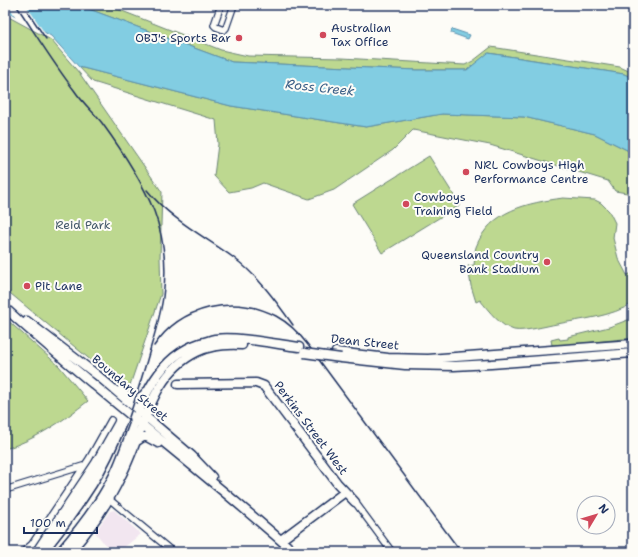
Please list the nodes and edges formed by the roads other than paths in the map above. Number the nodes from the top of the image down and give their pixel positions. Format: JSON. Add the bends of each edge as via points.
{"nodes":[{"id":1,"x":221,"y":5,"type":"edge"},
{"id":2,"x":234,"y":5,"type":"edge"},
{"id":3,"x":5,"y":302,"type":"edge"},
{"id":4,"x":5,"y":308,"type":"edge"},
{"id":5,"x":633,"y":344,"type":"edge"},
{"id":6,"x":302,"y":350,"type":"junction"},
{"id":7,"x":633,"y":353,"type":"edge"},
{"id":8,"x":338,"y":355,"type":"junction"},
{"id":9,"x":491,"y":359,"type":"junction"},
{"id":10,"x":92,"y":371,"type":"junction"},
{"id":11,"x":178,"y":384,"type":"dead end"},
{"id":12,"x":149,"y":389,"type":"junction"},
{"id":13,"x":137,"y":415,"type":"junction"},
{"id":14,"x":111,"y":420,"type":"dead end"},
{"id":15,"x":144,"y":421,"type":"junction"},
{"id":16,"x":137,"y":441,"type":"junction"},
{"id":17,"x":190,"y":464,"type":"junction"},
{"id":18,"x":83,"y":466,"type":"junction"},
{"id":19,"x":5,"y":490,"type":"edge"},
{"id":20,"x":345,"y":492,"type":"junction"},
{"id":21,"x":109,"y":499,"type":"junction"},
{"id":22,"x":234,"y":500,"type":"junction"},
{"id":23,"x":355,"y":502,"type":"joint"},
{"id":24,"x":280,"y":540,"type":"junction"},
{"id":25,"x":23,"y":552,"type":"edge"},
{"id":26,"x":60,"y":552,"type":"edge"},
{"id":27,"x":70,"y":552,"type":"edge"},
{"id":28,"x":173,"y":552,"type":"edge"},
{"id":29,"x":293,"y":552,"type":"edge"},
{"id":30,"x":392,"y":552,"type":"edge"}],
"edges":[{"from":1,"to":2,"type":"street","via":[[214,25],[224,30]]},
{"from":3,"to":10,"type":"main road","name":"Boundary Street","via":[[38,331]]},
{"from":4,"to":13,"type":"main road","name":"Boundary Street","via":[[43,343]]},
{"from":5,"to":9,"type":"main road","name":"Dean Street","via":[[506,354]]},
{"from":6,"to":8,"type":"main road","name":"Dean Street","bridge":true},
{"from":6,"to":12,"type":"main road","name":"Dean Street","via":[[214,339],[178,354],[160,370]]},
{"from":6,"to":15,"type":"main road","name":"Dean Street","via":[[216,345],[186,357],[166,376]]},
{"from":7,"to":9,"type":"main road","name":"Dean Street"},
{"from":8,"to":9,"type":"main road","name":"Dean Street"},
{"from":8,"to":9,"type":"main road","name":"Dean Street","via":[[405,365],[481,365]]},
{"from":10,"to":12,"type":"main road","via":[[132,397],[141,398]]},
{"from":10,"to":13,"type":"main road","name":"Boundary Street"},
{"from":11,"to":20,"type":"main road","name":"Perkins Street West","via":[[256,382],[264,386]]},
{"from":12,"to":13,"type":"main road","name":"Dean Street"},
{"from":13,"to":15,"type":"main road","name":"Boundary Street"},
{"from":13,"to":26,"type":"main road","name":"Dean Street","via":[[103,495]]},
{"from":14,"to":18,"type":"street"},
{"from":15,"to":16,"type":"main road","name":"Dean Street"},
{"from":15,"to":17,"type":"main road","name":"Boundary Street"},
{"from":15,"to":22,"type":"main road","name":"Boundary Street","via":[[192,456]]},
{"from":16,"to":17,"type":"main road","via":[[149,437],[169,453]]},
{"from":16,"to":21,"type":"main road","name":"Dean Street"},
{"from":17,"to":22,"type":"main road","name":"Boundary Street"},
{"from":18,"to":19,"type":"street"},
{"from":18,"to":25,"type":"street","via":[[32,544]]},
{"from":20,"to":23,"type":"main road","name":"Perkins Street West"},
{"from":20,"to":24,"type":"main road"},
{"from":21,"to":27,"type":"main road","name":"Dean Street"},
{"from":21,"to":28,"type":"street"},
{"from":22,"to":24,"type":"main road","name":"Boundary Street"},
{"from":23,"to":30,"type":"street","name":"Perkins Street West"},
{"from":24,"to":29,"type":"main road","name":"Boundary Street"}]}
